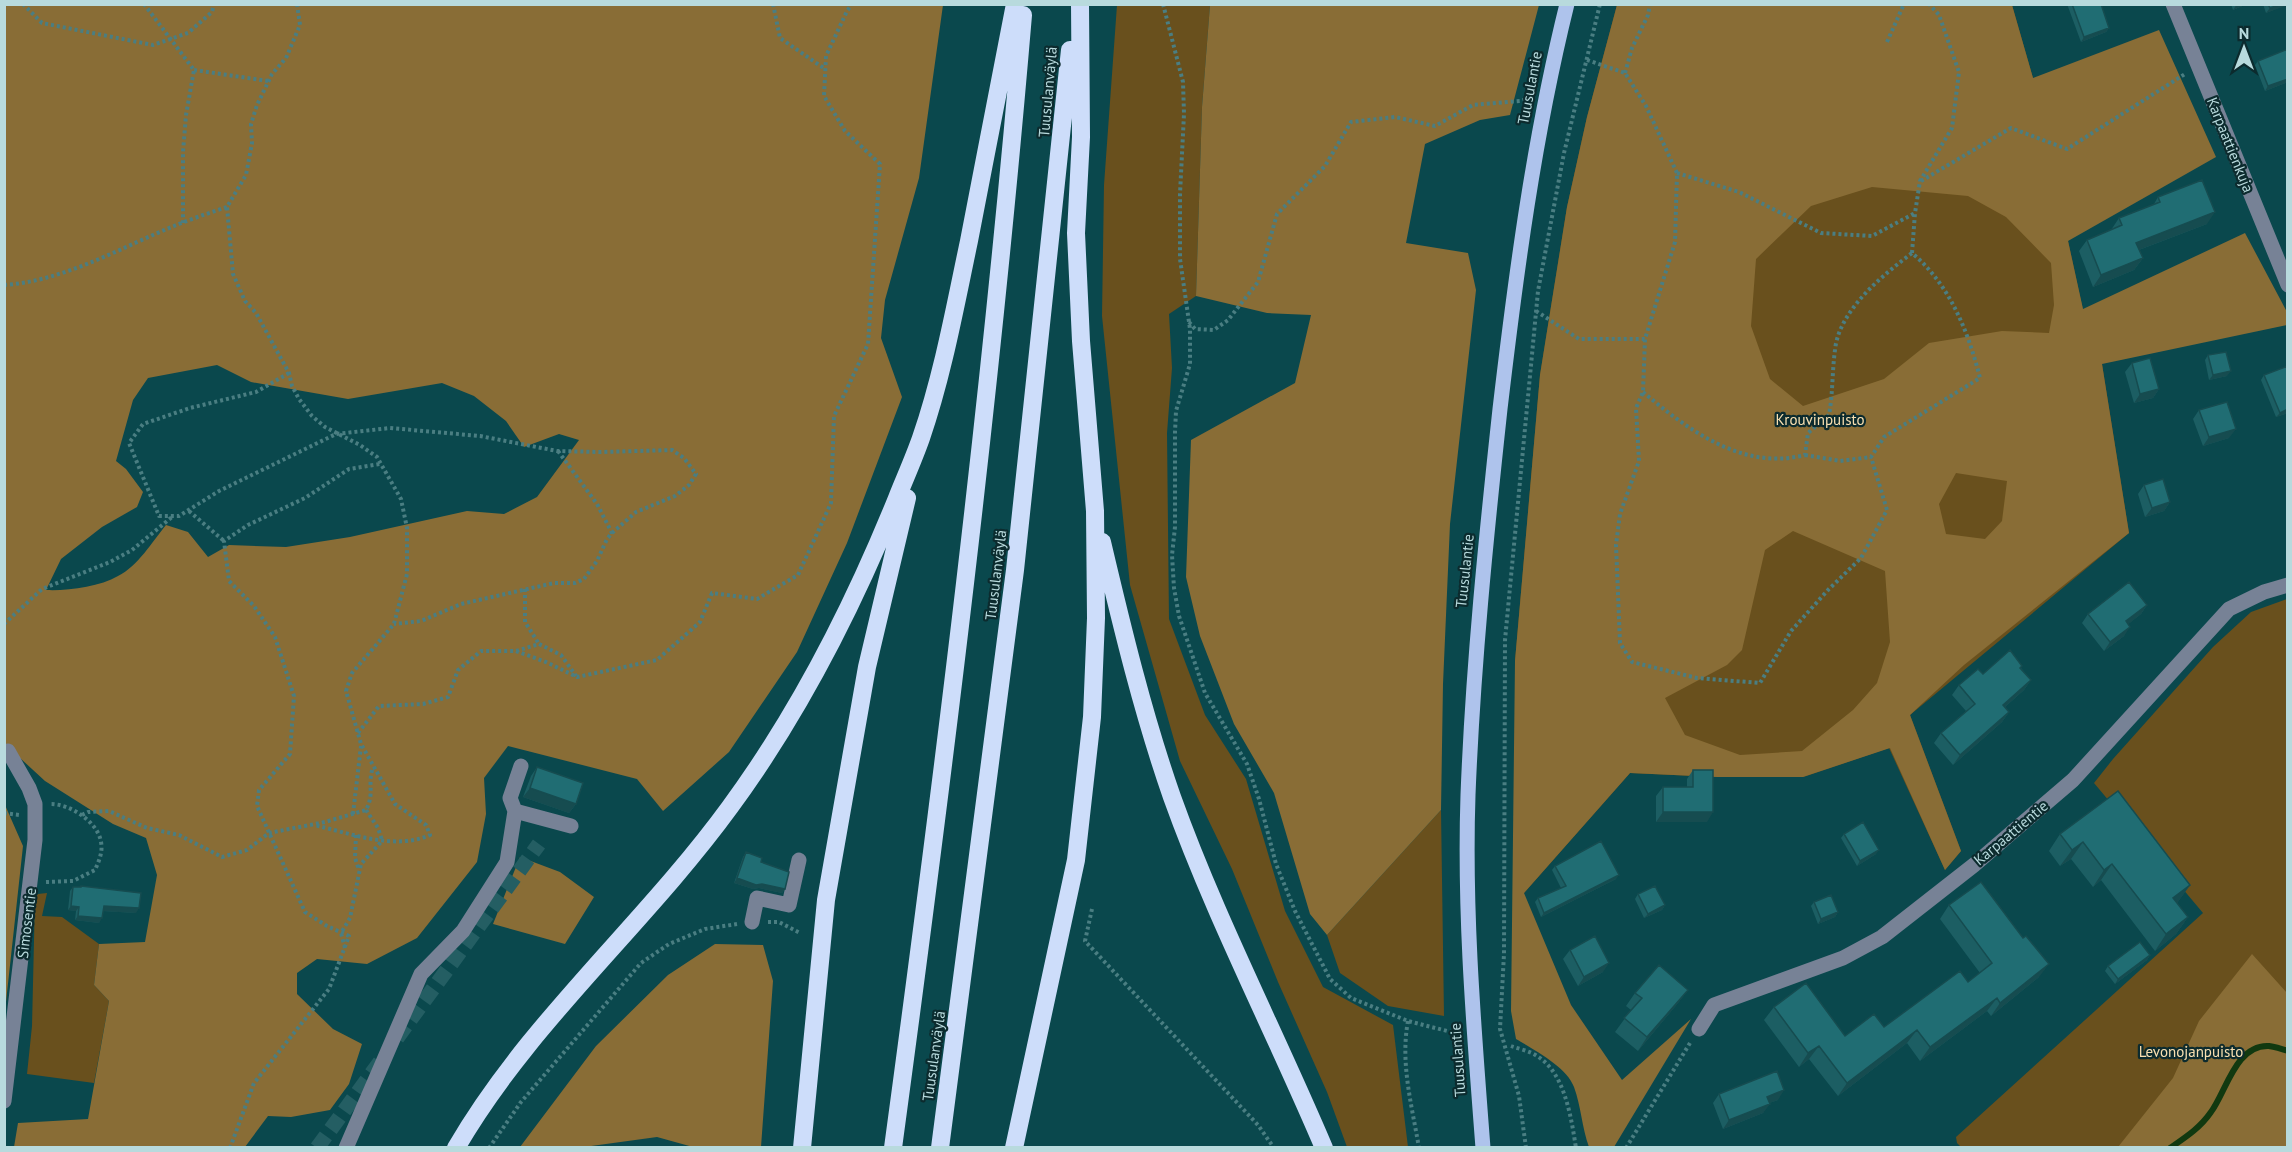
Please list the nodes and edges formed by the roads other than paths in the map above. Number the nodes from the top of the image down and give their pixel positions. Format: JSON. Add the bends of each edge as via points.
{"nodes":[{"id":1,"x":1015,"y":4,"type":"edge"},
{"id":2,"x":1024,"y":4,"type":"edge"},
{"id":3,"x":1074,"y":4,"type":"edge"},
{"id":4,"x":1080,"y":4,"type":"edge"},
{"id":5,"x":1567,"y":4,"type":"edge"},
{"id":6,"x":2173,"y":4,"type":"edge"},
{"id":7,"x":2288,"y":285,"type":"edge"},
{"id":8,"x":921,"y":437,"type":"junction"},
{"id":9,"x":1095,"y":511,"type":"junction"},
{"id":10,"x":2288,"y":585,"type":"edge"},
{"id":11,"x":8,"y":751,"type":"dead end"},
{"id":12,"x":521,"y":766,"type":"dead end"},
{"id":13,"x":515,"y":811,"type":"junction"},
{"id":14,"x":571,"y":826,"type":"dead end"},
{"id":15,"x":799,"y":860,"type":"dead end"},
{"id":16,"x":752,"y":922,"type":"road end"},
{"id":17,"x":1699,"y":1029,"type":"road end"},
{"id":18,"x":4,"y":1101,"type":"edge"},
{"id":19,"x":346,"y":1148,"type":"edge"},
{"id":20,"x":456,"y":1148,"type":"edge"},
{"id":21,"x":802,"y":1148,"type":"edge"},
{"id":22,"x":893,"y":1148,"type":"edge"},
{"id":23,"x":940,"y":1148,"type":"edge"},
{"id":24,"x":1014,"y":1148,"type":"edge"},
{"id":25,"x":1324,"y":1148,"type":"edge"},
{"id":26,"x":1483,"y":1148,"type":"edge"}],
"edges":[{"from":1,"to":8,"type":"highway","via":[[951,331]]},
{"from":2,"to":22,"type":"highway","name":"Tuusulanväylä","via":[[967,568]]},
{"from":3,"to":23,"type":"highway","name":"Tuusulanväylä","via":[[1015,570]]},
{"from":4,"to":9,"type":"highway","via":[[1082,137],[1076,232]]},
{"from":5,"to":26,"type":"main road","name":"Tuusulantie","via":[[1528,196],[1510,319],[1480,592],[1468,797],[1469,960]]},
{"from":6,"to":7,"type":"street","name":"Karpaattienkuja"},
{"from":8,"to":20,"type":"highway","via":[[839,628],[782,729],[731,806],[674,880],[504,1075]]},
{"from":8,"to":21,"type":"highway","via":[[867,667],[826,900]]},
{"from":9,"to":24,"type":"highway","via":[[1092,717],[1076,860]]},
{"from":9,"to":25,"type":"highway","via":[[1122,624],[1172,796],[1212,897]]},
{"from":10,"to":17,"type":"street","name":"Karpaattientie","via":[[2229,609],[2073,780],[1882,937],[1843,958],[1714,1005]]},
{"from":11,"to":18,"type":"street","name":"Simosentie","via":[[35,804],[35,840]]},
{"from":12,"to":13,"type":"street","via":[[510,798]]},
{"from":13,"to":14,"type":"street"},
{"from":13,"to":19,"type":"street","via":[[507,862],[463,931],[421,974]]},
{"from":15,"to":16,"type":"street","via":[[789,905],[757,898]]}]}
